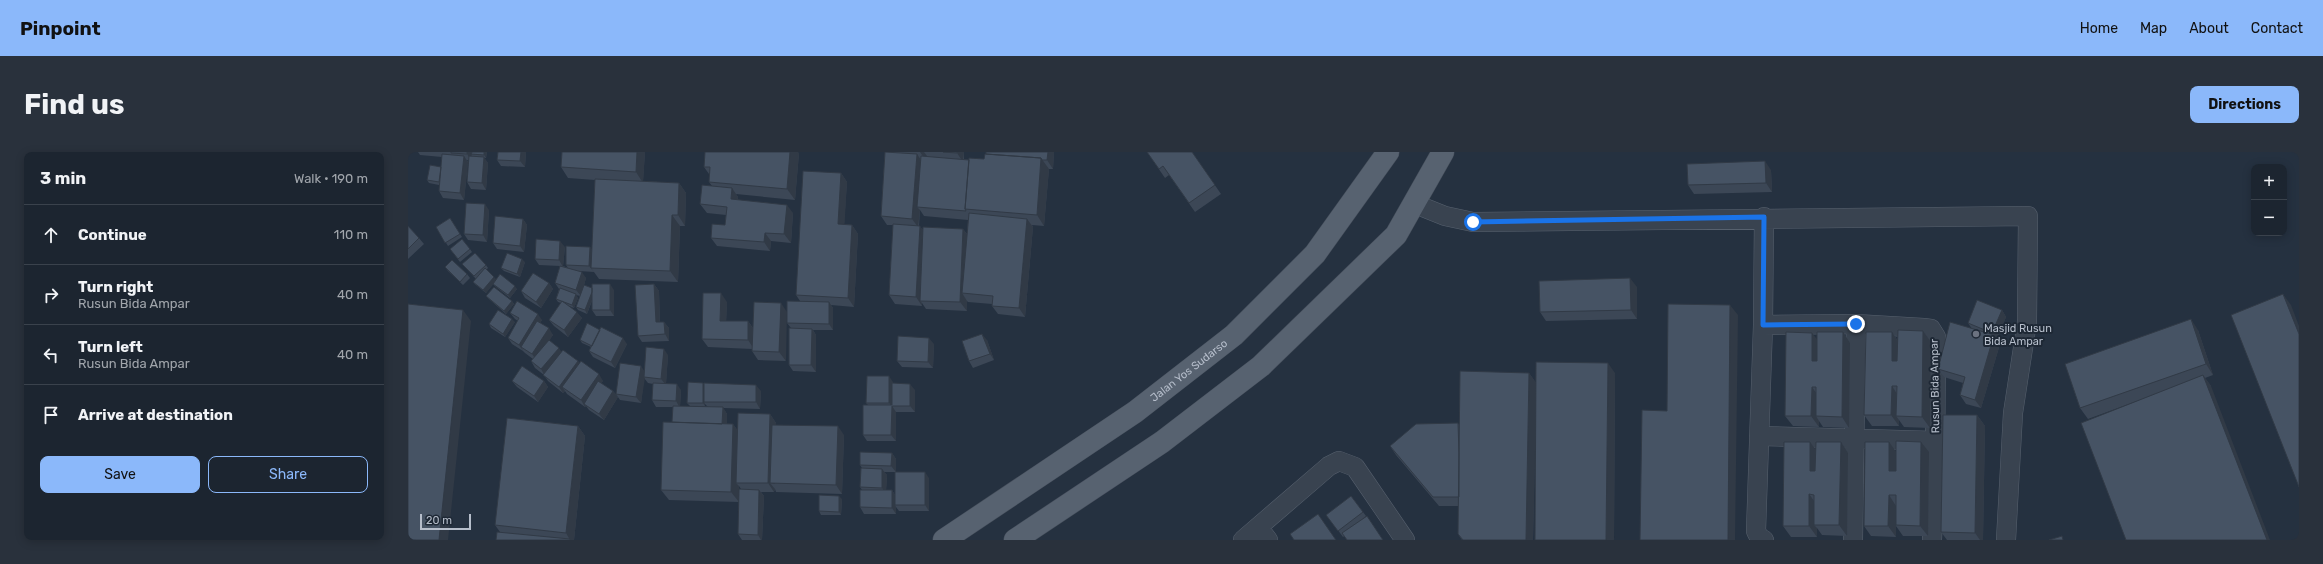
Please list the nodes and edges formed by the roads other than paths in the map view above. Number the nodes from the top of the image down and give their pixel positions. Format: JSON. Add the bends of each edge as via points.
{"nodes":[{"id":1,"x":1388,"y":152,"type":"edge"},
{"id":2,"x":1443,"y":152,"type":"edge"},
{"id":3,"x":1415,"y":204,"type":"junction"},
{"id":4,"x":1764,"y":217,"type":"junction"},
{"id":5,"x":1856,"y":324,"type":"junction"},
{"id":6,"x":1763,"y":325,"type":"junction"},
{"id":7,"x":1759,"y":436,"type":"junction"},
{"id":8,"x":1854,"y":439,"type":"junction"},
{"id":9,"x":1936,"y":441,"type":"junction"},
{"id":10,"x":2009,"y":474,"type":"junction"},
{"id":11,"x":1263,"y":533,"type":"edge"},
{"id":12,"x":944,"y":540,"type":"edge"},
{"id":13,"x":1015,"y":540,"type":"edge"},
{"id":14,"x":1243,"y":540,"type":"edge"},
{"id":15,"x":1405,"y":540,"type":"edge"},
{"id":16,"x":1764,"y":540,"type":"edge"},
{"id":17,"x":1853,"y":540,"type":"edge"},
{"id":18,"x":1932,"y":540,"type":"edge"},
{"id":19,"x":2006,"y":540,"type":"edge"},
{"id":20,"x":2020,"y":540,"type":"edge"}],
"edges":[{"from":1,"to":12,"type":"main road","name":"Jalan Yos Sudarso","via":[[1315,254],[1234,335],[1135,412]]},
{"from":2,"to":3,"type":"main road"},
{"from":3,"to":4,"type":"street","via":[[1445,216],[1473,222]]},
{"from":3,"to":13,"type":"main road","via":[[1396,235],[1261,366],[1162,442]]},
{"from":4,"to":6,"type":"street"},
{"from":4,"to":10,"type":"street","via":[[2028,216],[2027,322],[2013,413]]},
{"from":5,"to":6,"type":"street","name":"Rusun Bida Ampar"},
{"from":5,"to":8,"type":"street"},
{"from":5,"to":9,"type":"street","name":"Rusun Bida Ampar","via":[[1931,329],[1936,337]]},
{"from":6,"to":7,"type":"street"},
{"from":7,"to":8,"type":"street"},
{"from":7,"to":16,"type":"street","via":[[1756,531]]},
{"from":8,"to":9,"type":"street"},
{"from":8,"to":17,"type":"street"},
{"from":9,"to":18,"type":"street","name":"Rusun Bida Ampar"},
{"from":10,"to":19,"type":"street"},
{"from":10,"to":20,"type":"street"},
{"from":11,"to":14,"type":"street"},
{"from":11,"to":15,"type":"street","via":[[1329,466],[1340,461],[1355,466]]}]}
